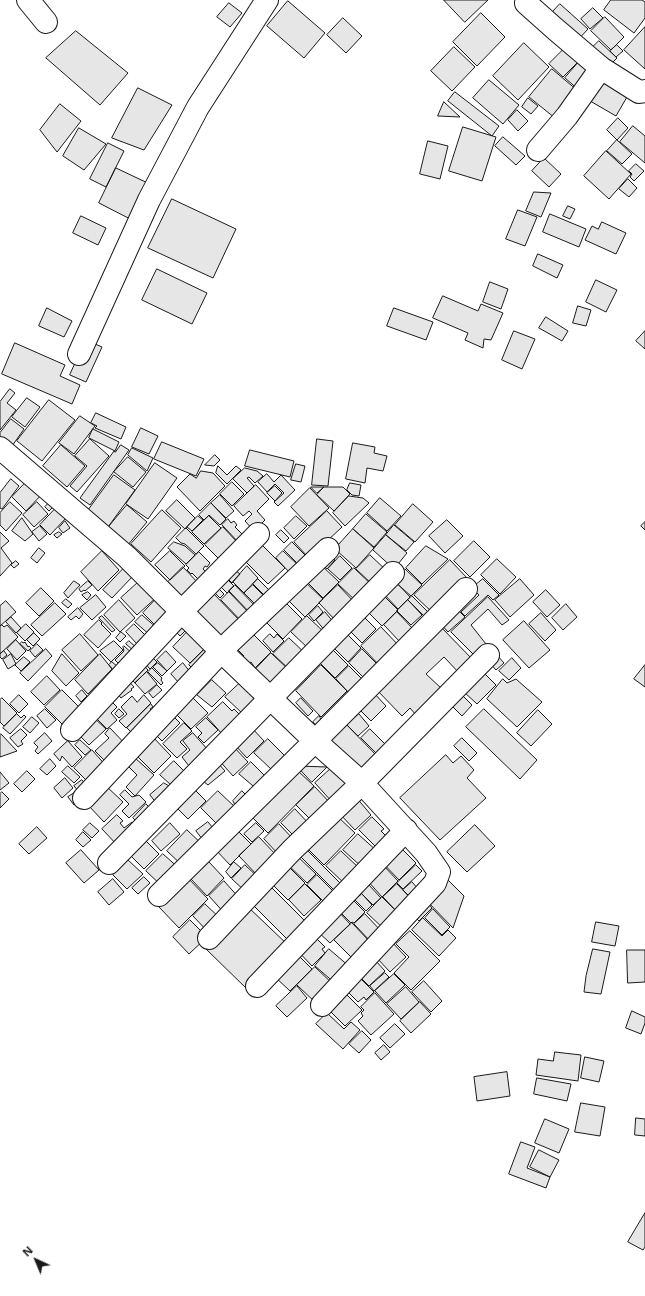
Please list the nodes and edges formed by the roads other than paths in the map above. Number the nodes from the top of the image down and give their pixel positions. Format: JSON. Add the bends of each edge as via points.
{"nodes":[{"id":1,"x":28,"y":0,"type":"edge"},
{"id":2,"x":267,"y":0,"type":"edge"},
{"id":3,"x":526,"y":3,"type":"dead end"},
{"id":4,"x":46,"y":22,"type":"dead end"},
{"id":5,"x":601,"y":68,"type":"junction"},
{"id":6,"x":645,"y":91,"type":"edge"},
{"id":7,"x":538,"y":150,"type":"dead end"},
{"id":8,"x":79,"y":354,"type":"dead end"},
{"id":9,"x":3,"y":457,"type":"edge"},
{"id":10,"x":258,"y":534,"type":"dead end"},
{"id":11,"x":328,"y":549,"type":"dead end"},
{"id":12,"x":392,"y":573,"type":"dead end"},
{"id":13,"x":466,"y":589,"type":"dead end"},
{"id":14,"x":182,"y":611,"type":"junction"},
{"id":15,"x":221,"y":651,"type":"junction"},
{"id":16,"x":488,"y":655,"type":"dead end"},
{"id":17,"x":270,"y":698,"type":"junction"},
{"id":18,"x":72,"y":730,"type":"dead end"},
{"id":19,"x":315,"y":741,"type":"junction"},
{"id":20,"x":362,"y":783,"type":"junction"},
{"id":21,"x":84,"y":798,"type":"dead end"},
{"id":22,"x":406,"y":830,"type":"junction"},
{"id":23,"x":109,"y":863,"type":"dead end"},
{"id":24,"x":159,"y":896,"type":"dead end"},
{"id":25,"x":209,"y":938,"type":"dead end"},
{"id":26,"x":257,"y":986,"type":"dead end"},
{"id":27,"x":322,"y":1005,"type":"dead end"}],
"edges":[{"from":1,"to":4,"type":"street"},
{"from":2,"to":8,"type":"street","via":[[198,107],[152,193]]},
{"from":3,"to":5,"type":"street"},
{"from":5,"to":6,"type":"street","via":[[639,92]]},
{"from":5,"to":7,"type":"street","via":[[567,116]]},
{"from":9,"to":14,"type":"street","via":[[127,557]]},
{"from":10,"to":14,"type":"street"},
{"from":11,"to":15,"type":"street"},
{"from":12,"to":17,"type":"street"},
{"from":13,"to":19,"type":"street"},
{"from":14,"to":15,"type":"street"},
{"from":14,"to":18,"type":"street"},
{"from":15,"to":17,"type":"street"},
{"from":15,"to":21,"type":"street"},
{"from":16,"to":20,"type":"street"},
{"from":17,"to":19,"type":"street"},
{"from":17,"to":23,"type":"street"},
{"from":19,"to":20,"type":"street"},
{"from":19,"to":24,"type":"street"},
{"from":20,"to":22,"type":"street"},
{"from":20,"to":25,"type":"street","via":[[292,850]]},
{"from":22,"to":26,"type":"street"},
{"from":22,"to":27,"type":"street","via":[[439,872],[435,883]]}]}
